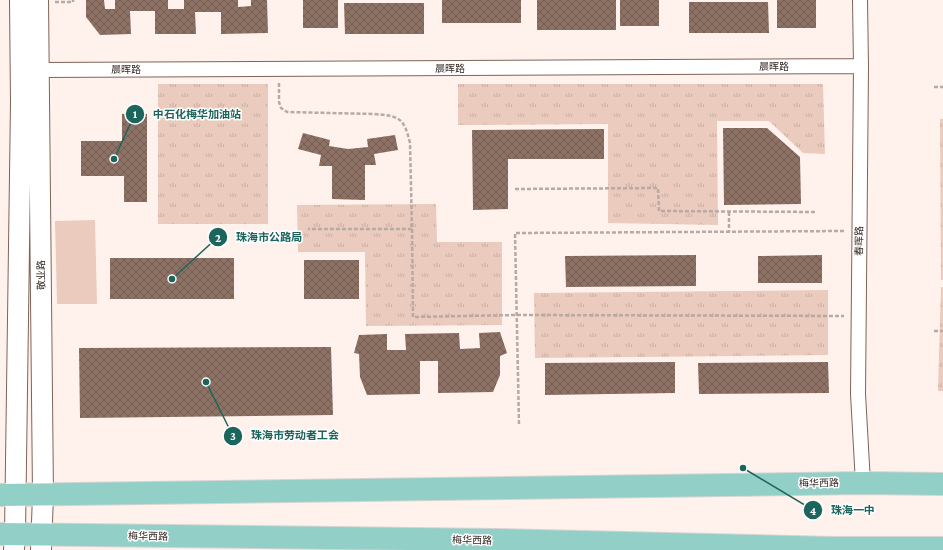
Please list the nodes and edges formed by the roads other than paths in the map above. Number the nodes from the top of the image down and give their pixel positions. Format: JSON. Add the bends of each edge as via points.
{"nodes":[{"id":1,"x":20,"y":0,"type":"edge"},
{"id":2,"x":38,"y":0,"type":"edge"},
{"id":3,"x":860,"y":0,"type":"edge"},
{"id":4,"x":861,"y":66,"type":"junction"},
{"id":5,"x":39,"y":70,"type":"junction"},
{"id":6,"x":862,"y":483,"type":"junction"},
{"id":7,"x":943,"y":484,"type":"edge"},
{"id":8,"x":8,"y":496,"type":"edge"},
{"id":9,"x":43,"y":496,"type":"junction"},
{"id":10,"x":10,"y":539,"type":"edge"},
{"id":11,"x":41,"y":542,"type":"edge"},
{"id":12,"x":943,"y":548,"type":"edge"}],
"edges":[{"from":1,"to":8,"type":"main road","via":[[21,103]]},
{"from":2,"to":5,"type":"main road","name":"敬业路"},
{"from":3,"to":4,"type":"street","name":"春晖路"},
{"from":4,"to":5,"type":"street","name":"晨晖路"},
{"from":4,"to":6,"type":"street","name":"春晖路","via":[[858,394]]},
{"from":5,"to":9,"type":"main road","name":"敬业路"},
{"from":6,"to":7,"type":"main road","name":"梅华西路"},
{"from":6,"to":9,"type":"main road","name":"梅华西路"},
{"from":8,"to":9,"type":"main road","name":"梅华西路"},
{"from":8,"to":10,"type":"main road"},
{"from":9,"to":11,"type":"main road","name":"敬业路"},
{"from":10,"to":11,"type":"main road","name":"梅华西路"},
{"from":11,"to":12,"type":"main road","name":"梅华西路","via":[[495,540]]}]}
